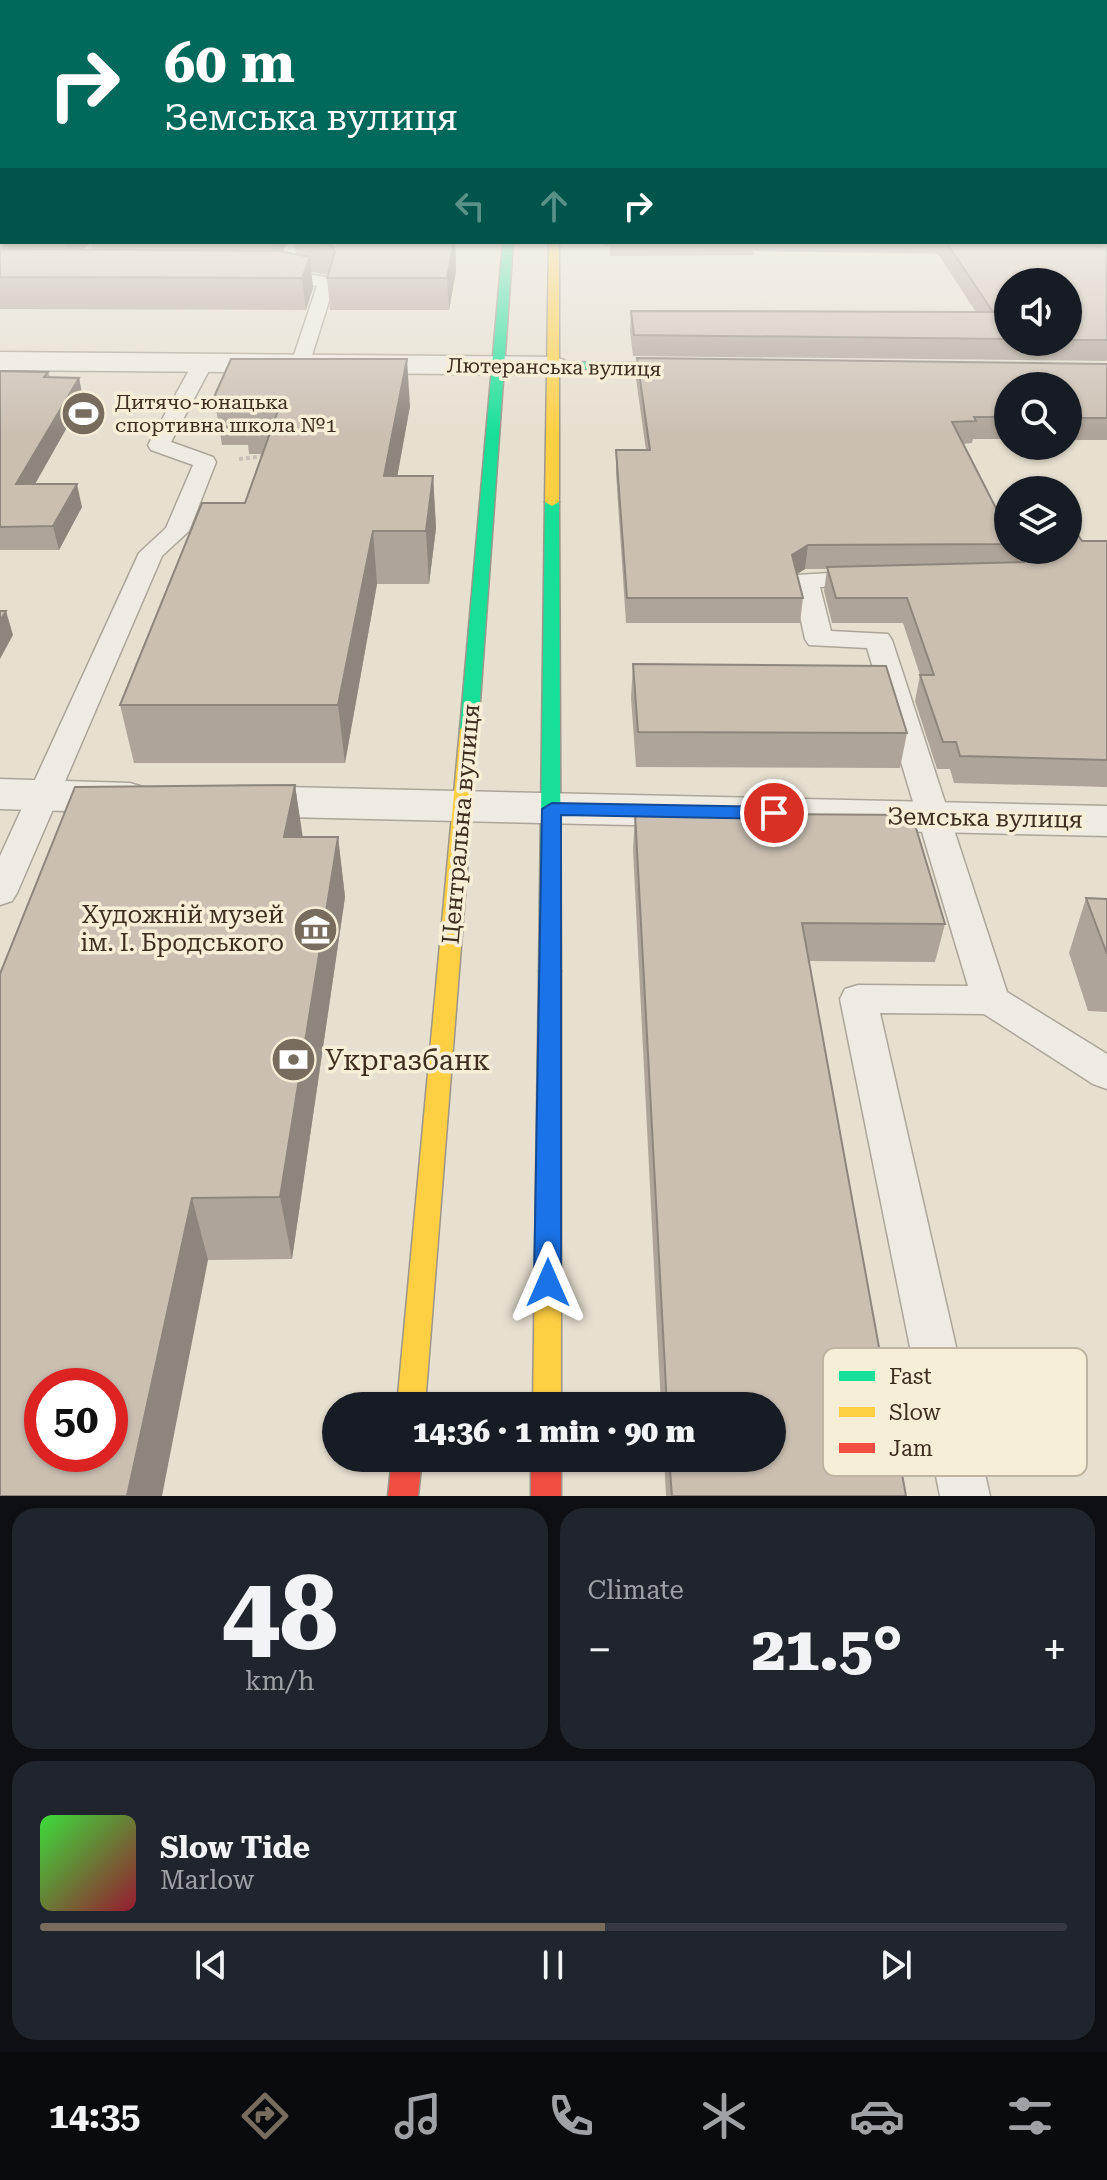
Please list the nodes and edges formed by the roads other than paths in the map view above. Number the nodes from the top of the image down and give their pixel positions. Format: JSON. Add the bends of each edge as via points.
{"nodes":[{"id":1,"x":325,"y":294,"type":"edge"},
{"id":2,"x":505,"y":294,"type":"edge"},
{"id":3,"x":554,"y":294,"type":"edge"},
{"id":4,"x":0,"y":361,"type":"edge"},
{"id":5,"x":203,"y":363,"type":"junction"},
{"id":6,"x":301,"y":364,"type":"junction"},
{"id":7,"x":500,"y":366,"type":"junction"},
{"id":8,"x":554,"y":366,"type":"junction"},
{"id":9,"x":722,"y":368,"type":"edge"},
{"id":10,"x":898,"y":579,"type":"edge"},
{"id":11,"x":22,"y":795,"type":"edge"},
{"id":12,"x":462,"y":807,"type":"junction"},
{"id":13,"x":552,"y":809,"type":"junction"},
{"id":14,"x":932,"y":816,"type":"junction"},
{"id":15,"x":1107,"y":821,"type":"edge"},
{"id":16,"x":0,"y":893,"type":"edge"},
{"id":17,"x":991,"y":1000,"type":"junction"},
{"id":18,"x":1107,"y":1073,"type":"edge"},
{"id":19,"x":933,"y":1348,"type":"edge"},
{"id":20,"x":412,"y":1392,"type":"edge"},
{"id":21,"x":547,"y":1392,"type":"edge"},
{"id":22,"x":406,"y":1472,"type":"edge"},
{"id":23,"x":546,"y":1472,"type":"edge"},
{"id":24,"x":961,"y":1476,"type":"edge"},
{"id":25,"x":403,"y":1496,"type":"edge"},
{"id":26,"x":546,"y":1496,"type":"edge"},
{"id":27,"x":965,"y":1496,"type":"edge"}],
"edges":[{"from":1,"to":6,"type":"lane"},
{"from":2,"to":7,"type":"main road","name":"Центральна вулиця"},
{"from":3,"to":8,"type":"main road"},
{"from":4,"to":5,"type":"street","name":"Лютеранська вулиця"},
{"from":5,"to":6,"type":"street","name":"Лютеранська вулиця"},
{"from":5,"to":11,"type":"lane","via":[[159,445],[205,462],[177,531],[151,553]]},
{"from":6,"to":7,"type":"street","name":"Лютеранська вулиця"},
{"from":7,"to":8,"type":"street","name":"Лютеранська вулиця"},
{"from":7,"to":12,"type":"main road","name":"Центральна вулиця"},
{"from":8,"to":9,"type":"main road","name":"Лютеранська вулиця"},
{"from":8,"to":13,"type":"main road"},
{"from":10,"to":14,"type":"lane","via":[[805,580],[819,639],[878,640]]},
{"from":11,"to":12,"type":"street","name":"Земська вулиця"},
{"from":11,"to":16,"type":"lane"},
{"from":12,"to":13,"type":"street","name":"Земська вулиця"},
{"from":12,"to":20,"type":"main road","name":"Центральна вулиця"},
{"from":13,"to":14,"type":"street","name":"Земська вулиця"},
{"from":13,"to":21,"type":"main road"},
{"from":14,"to":15,"type":"street","name":"Земська вулиця"},
{"from":14,"to":17,"type":"lane"},
{"from":17,"to":18,"type":"lane"},
{"from":17,"to":19,"type":"lane","via":[[858,999]]},
{"from":22,"to":25,"type":"main road"},
{"from":23,"to":26,"type":"main road"},
{"from":24,"to":27,"type":"lane"}]}
